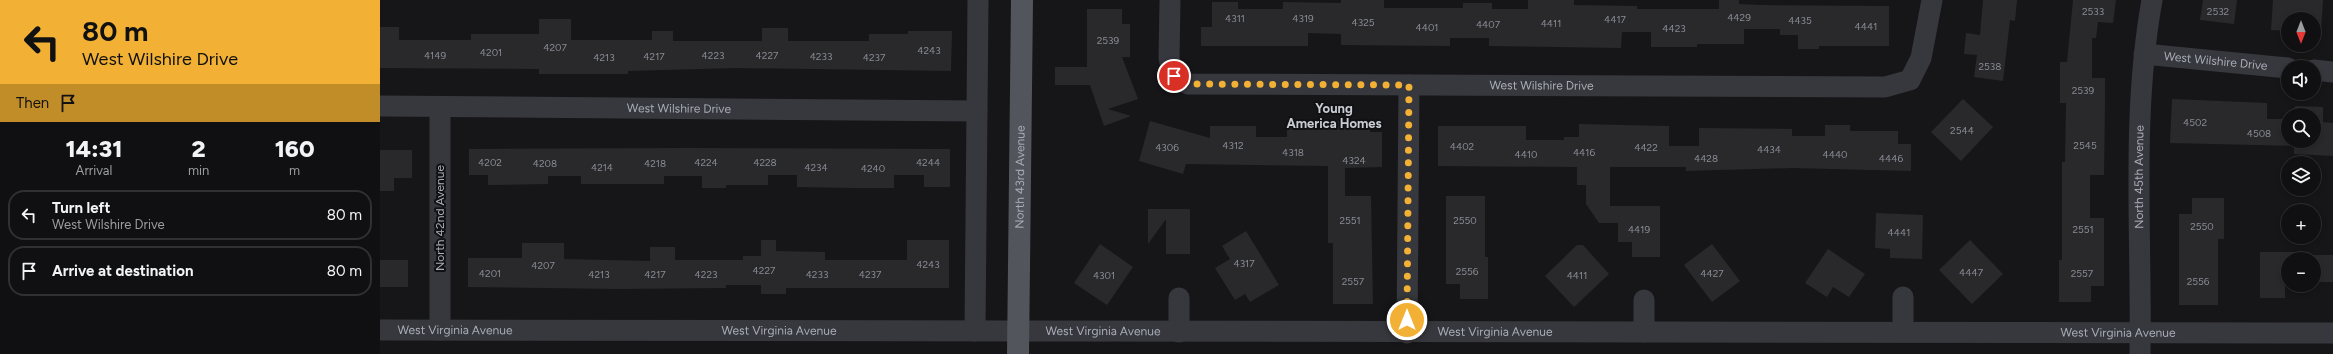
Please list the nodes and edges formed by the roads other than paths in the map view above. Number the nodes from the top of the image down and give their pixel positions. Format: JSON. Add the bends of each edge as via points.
{"nodes":[{"id":1,"x":978,"y":0,"type":"edge"},
{"id":2,"x":1022,"y":0,"type":"edge"},
{"id":3,"x":1170,"y":0,"type":"edge"},
{"id":4,"x":1932,"y":0,"type":"edge"},
{"id":5,"x":2152,"y":0,"type":"edge"},
{"id":6,"x":2144,"y":54,"type":"junction"},
{"id":7,"x":2281,"y":67,"type":"edge"},
{"id":8,"x":2321,"y":71,"type":"edge"},
{"id":9,"x":2333,"y":72,"type":"edge"},
{"id":10,"x":1409,"y":85,"type":"junction"},
{"id":11,"x":380,"y":106,"type":"edge"},
{"id":12,"x":440,"y":107,"type":"junction"},
{"id":13,"x":977,"y":111,"type":"junction"},
{"id":14,"x":1903,"y":297,"type":"dead end"},
{"id":15,"x":1179,"y":298,"type":"dead end"},
{"id":16,"x":1644,"y":300,"type":"dead end"},
{"id":17,"x":380,"y":330,"type":"edge"},
{"id":18,"x":440,"y":330,"type":"junction"},
{"id":19,"x":975,"y":331,"type":"junction"},
{"id":20,"x":2141,"y":331,"type":"junction"},
{"id":21,"x":1018,"y":332,"type":"junction"},
{"id":22,"x":1179,"y":332,"type":"junction"},
{"id":23,"x":1644,"y":332,"type":"junction"},
{"id":24,"x":1903,"y":332,"type":"junction"},
{"id":25,"x":2333,"y":332,"type":"edge"},
{"id":26,"x":1407,"y":333,"type":"junction"},
{"id":27,"x":1018,"y":354,"type":"edge"},
{"id":28,"x":2140,"y":354,"type":"edge"}],
"edges":[{"from":1,"to":13,"type":"street"},
{"from":2,"to":21,"type":"main road","name":"North 43rd Avenue"},
{"from":3,"to":10,"type":"street","name":"West Wilshire Drive","via":[[1169,58],[1174,76],[1188,84]]},
{"from":4,"to":10,"type":"street","name":"West Wilshire Drive","via":[[1921,58],[1910,80],[1885,87]]},
{"from":5,"to":6,"type":"street","name":"North 45th Avenue"},
{"from":6,"to":7,"type":"street","name":"West Wilshire Drive"},
{"from":6,"to":20,"type":"street","name":"North 45th Avenue","via":[[2139,123]]},
{"from":8,"to":9,"type":"street"},
{"from":10,"to":26,"type":"street"},
{"from":11,"to":12,"type":"street","name":"West Wilshire Drive"},
{"from":12,"to":13,"type":"street","name":"West Wilshire Drive"},
{"from":12,"to":18,"type":"street","name":"North 42nd Avenue"},
{"from":13,"to":19,"type":"street"},
{"from":14,"to":24,"type":"street"},
{"from":15,"to":22,"type":"street"},
{"from":16,"to":23,"type":"street"},
{"from":17,"to":18,"type":"street","name":"West Virginia Avenue"},
{"from":18,"to":19,"type":"street","name":"West Virginia Avenue"},
{"from":19,"to":21,"type":"street","name":"West Virginia Avenue"},
{"from":20,"to":24,"type":"street","name":"West Virginia Avenue"},
{"from":20,"to":25,"type":"street","name":"West Virginia Avenue"},
{"from":20,"to":28,"type":"street","name":"North 45th Avenue"},
{"from":21,"to":22,"type":"street","name":"West Virginia Avenue"},
{"from":21,"to":27,"type":"main road","name":"North 43rd Avenue"},
{"from":22,"to":26,"type":"street","name":"West Virginia Avenue"},
{"from":23,"to":24,"type":"street","name":"West Virginia Avenue"},
{"from":23,"to":26,"type":"street","name":"West Virginia Avenue"}]}
